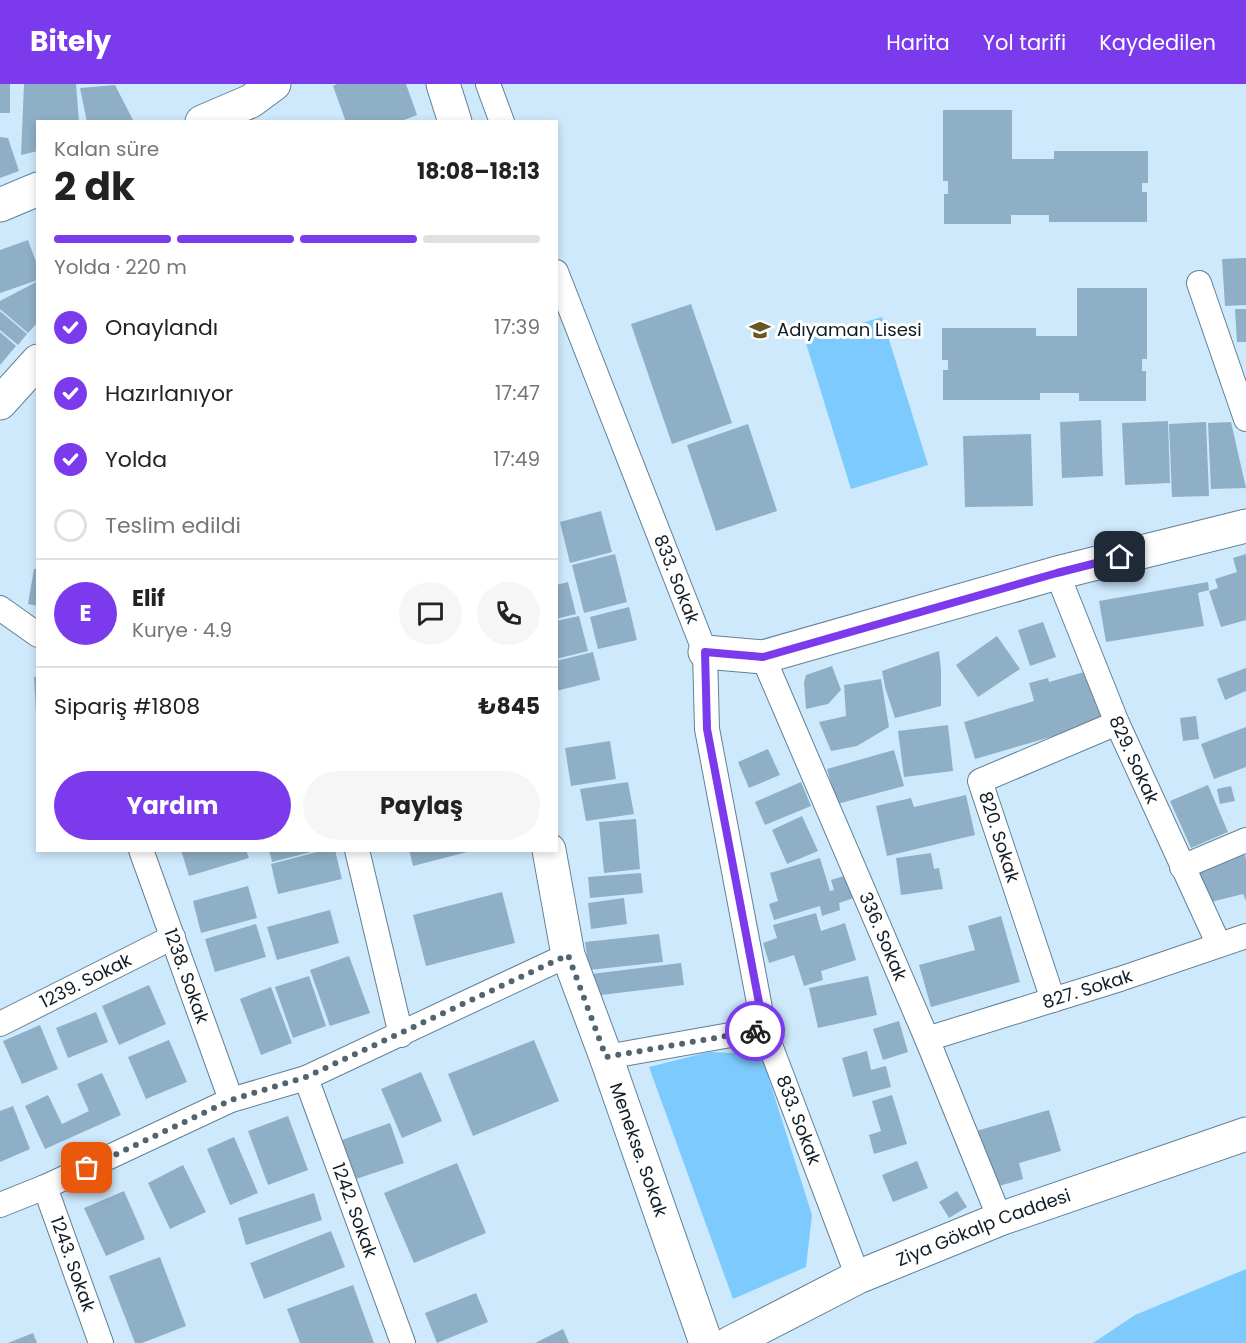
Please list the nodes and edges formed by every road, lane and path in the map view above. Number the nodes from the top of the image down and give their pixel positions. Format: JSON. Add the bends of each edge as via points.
{"nodes":[{"id":1,"x":443,"y":84,"type":"edge"},
{"id":2,"x":488,"y":84,"type":"edge"},
{"id":3,"x":255,"y":102,"type":"edge"},
{"id":4,"x":207,"y":120,"type":"edge"},
{"id":5,"x":454,"y":120,"type":"edge"},
{"id":6,"x":501,"y":120,"type":"edge"},
{"id":7,"x":36,"y":190,"type":"edge"},
{"id":8,"x":0,"y":205,"type":"edge"},
{"id":9,"x":558,"y":277,"type":"edge"},
{"id":10,"x":1199,"y":283,"type":"dead end"},
{"id":11,"x":36,"y":364,"type":"edge"},
{"id":12,"x":0,"y":404,"type":"edge"},
{"id":13,"x":1246,"y":419,"type":"edge"},
{"id":14,"x":1246,"y":526,"type":"edge"},
{"id":15,"x":1057,"y":573,"type":"junction"},
{"id":16,"x":0,"y":608,"type":"edge"},
{"id":17,"x":36,"y":634,"type":"edge"},
{"id":18,"x":705,"y":652,"type":"junction"},
{"id":19,"x":763,"y":657,"type":"junction"},
{"id":20,"x":1117,"y":723,"type":"junction"},
{"id":21,"x":1246,"y":840,"type":"edge"},
{"id":22,"x":142,"y":852,"type":"edge"},
{"id":23,"x":357,"y":852,"type":"edge"},
{"id":24,"x":549,"y":852,"type":"edge"},
{"id":25,"x":1182,"y":867,"type":"junction"},
{"id":26,"x":1246,"y":936,"type":"edge"},
{"id":27,"x":173,"y":937,"type":"junction"},
{"id":28,"x":1219,"y":945,"type":"junction"},
{"id":29,"x":568,"y":955,"type":"junction"},
{"id":30,"x":1053,"y":1000,"type":"junction"},
{"id":31,"x":0,"y":1024,"type":"edge"},
{"id":32,"x":764,"y":1029,"type":"junction"},
{"id":33,"x":401,"y":1035,"type":"junction"},
{"id":34,"x":927,"y":1039,"type":"junction"},
{"id":35,"x":606,"y":1057,"type":"junction"},
{"id":36,"x":306,"y":1077,"type":"junction"},
{"id":37,"x":231,"y":1100,"type":"junction"},
{"id":38,"x":1246,"y":1134,"type":"edge"},
{"id":39,"x":45,"y":1187,"type":"junction"},
{"id":40,"x":0,"y":1205,"type":"edge"},
{"id":41,"x":1000,"y":1219,"type":"junction"},
{"id":42,"x":858,"y":1277,"type":"junction"},
{"id":43,"x":100,"y":1343,"type":"edge"},
{"id":44,"x":403,"y":1343,"type":"edge"},
{"id":45,"x":706,"y":1343,"type":"edge"},
{"id":46,"x":730,"y":1343,"type":"edge"}],
"edges":[{"from":1,"to":5,"type":"street"},
{"from":2,"to":6,"type":"street"},
{"from":3,"to":4,"type":"street"},
{"from":7,"to":8,"type":"street"},
{"from":9,"to":18,"type":"street","name":"833. Sokak"},
{"from":10,"to":13,"type":"street"},
{"from":11,"to":12,"type":"street"},
{"from":14,"to":15,"type":"street"},
{"from":15,"to":19,"type":"street"},
{"from":15,"to":20,"type":"street","name":"829. Sokak"},
{"from":16,"to":17,"type":"street"},
{"from":18,"to":19,"type":"street"},
{"from":18,"to":32,"type":"street","name":"833. Sokak","via":[[707,729]]},
{"from":19,"to":34,"type":"street","name":"336. Sokak"},
{"from":20,"to":25,"type":"street","name":"829. Sokak"},
{"from":20,"to":30,"type":"street","name":"820. Sokak","via":[[980,781]]},
{"from":21,"to":25,"type":"street"},
{"from":22,"to":27,"type":"street","name":"1238. Sokak"},
{"from":23,"to":33,"type":"street"},
{"from":24,"to":29,"type":"street","name":"Menekse. Sokak"},
{"from":25,"to":28,"type":"street","name":"829. Sokak"},
{"from":26,"to":28,"type":"street","name":"827. Sokak"},
{"from":27,"to":31,"type":"street","name":"1239. Sokak"},
{"from":27,"to":37,"type":"street","name":"1238. Sokak"},
{"from":28,"to":30,"type":"street","name":"827. Sokak"},
{"from":29,"to":33,"type":"street"},
{"from":29,"to":35,"type":"street","name":"Menekse. Sokak"},
{"from":30,"to":34,"type":"street","name":"827. Sokak"},
{"from":32,"to":35,"type":"street"},
{"from":32,"to":42,"type":"street","name":"833. Sokak"},
{"from":33,"to":36,"type":"street"},
{"from":34,"to":41,"type":"street","name":"336. Sokak"},
{"from":35,"to":45,"type":"street","name":"Menekse. Sokak"},
{"from":36,"to":37,"type":"street"},
{"from":36,"to":44,"type":"street","name":"1242. Sokak"},
{"from":37,"to":39,"type":"street"},
{"from":38,"to":41,"type":"street","name":"Ziya Gökalp Caddesi"},
{"from":39,"to":40,"type":"street"},
{"from":39,"to":43,"type":"street","name":"1243. Sokak"},
{"from":41,"to":42,"type":"street","name":"Ziya Gökalp Caddesi"},
{"from":42,"to":46,"type":"street","name":"Ziya Gökalp Caddesi"}]}
